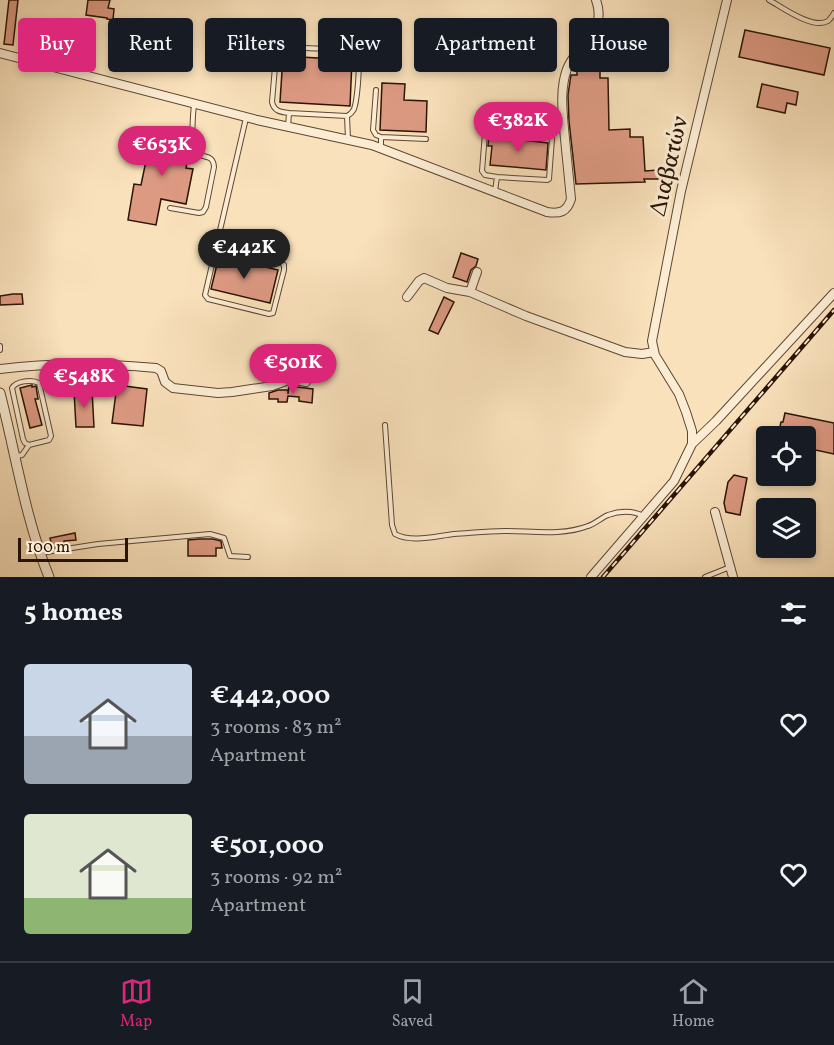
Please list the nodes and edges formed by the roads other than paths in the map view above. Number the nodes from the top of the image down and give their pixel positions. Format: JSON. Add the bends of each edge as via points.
{"nodes":[{"id":1,"x":596,"y":0,"type":"edge"},
{"id":2,"x":726,"y":0,"type":"edge"},
{"id":3,"x":769,"y":0,"type":"edge"},
{"id":4,"x":834,"y":13,"type":"edge"},
{"id":5,"x":0,"y":53,"type":"edge"},
{"id":6,"x":376,"y":90,"type":"dead end"},
{"id":7,"x":194,"y":104,"type":"junction"},
{"id":8,"x":289,"y":113,"type":"junction"},
{"id":9,"x":347,"y":116,"type":"junction"},
{"id":10,"x":246,"y":118,"type":"junction"},
{"id":11,"x":287,"y":127,"type":"junction"},
{"id":12,"x":381,"y":137,"type":"junction"},
{"id":13,"x":426,"y":139,"type":"dead end"},
{"id":14,"x":348,"y":140,"type":"junction"},
{"id":15,"x":381,"y":148,"type":"junction"},
{"id":16,"x":497,"y":177,"type":"junction"},
{"id":17,"x":495,"y":192,"type":"junction"},
{"id":18,"x":170,"y":208,"type":"dead end"},
{"id":19,"x":215,"y":248,"type":"junction"},
{"id":20,"x":477,"y":272,"type":"dead end"},
{"id":21,"x":470,"y":292,"type":"junction"},
{"id":22,"x":834,"y":293,"type":"edge"},
{"id":23,"x":407,"y":297,"type":"dead end"},
{"id":24,"x":654,"y":352,"type":"junction"},
{"id":25,"x":0,"y":369,"type":"edge"},
{"id":26,"x":306,"y":382,"type":"dead end"},
{"id":27,"x":0,"y":393,"type":"edge"},
{"id":28,"x":385,"y":425,"type":"dead end"},
{"id":29,"x":692,"y":444,"type":"junction"},
{"id":30,"x":29,"y":445,"type":"junction"},
{"id":31,"x":16,"y":457,"type":"junction"},
{"id":32,"x":715,"y":512,"type":"dead end"},
{"id":33,"x":644,"y":516,"type":"junction"},
{"id":34,"x":39,"y":553,"type":"junction"},
{"id":35,"x":248,"y":557,"type":"dead end"},
{"id":36,"x":731,"y":567,"type":"junction"},
{"id":37,"x":49,"y":577,"type":"edge"},
{"id":38,"x":591,"y":577,"type":"edge"},
{"id":39,"x":705,"y":577,"type":"edge"},
{"id":40,"x":733,"y":577,"type":"edge"}],
"edges":[{"from":1,"to":17,"type":"street","via":[[598,25],[573,58],[564,86],[562,112],[569,206],[561,213],[547,212]]},
{"from":2,"to":24,"type":"street","name":"Διαβατών","via":[[681,190],[652,341]]},
{"from":3,"to":4,"type":"lane","via":[[812,22],[829,20]]},
{"from":5,"to":7,"type":"street"},
{"from":6,"to":12,"type":"lane","via":[[374,130]]},
{"from":7,"to":10,"type":"street"},
{"from":7,"to":18,"type":"lane","via":[[194,148],[213,161],[206,207],[199,213]]},
{"from":8,"to":9,"type":"lane"},
{"from":8,"to":9,"type":"lane","via":[[276,110],[272,102],[276,55],[284,47],[348,50],[355,54],[357,98]]},
{"from":8,"to":11,"type":"lane"},
{"from":9,"to":14,"type":"lane"},
{"from":10,"to":11,"type":"street"},
{"from":10,"to":19,"type":"lane"},
{"from":11,"to":14,"type":"street"},
{"from":12,"to":13,"type":"lane"},
{"from":12,"to":15,"type":"lane"},
{"from":14,"to":15,"type":"street"},
{"from":15,"to":17,"type":"street"},
{"from":16,"to":16,"type":"lane","via":[[483,172],[487,132],[552,139],[549,179]]},
{"from":16,"to":17,"type":"lane"},
{"from":19,"to":19,"type":"lane","via":[[206,298],[273,313],[284,265]]},
{"from":20,"to":21,"type":"street"},
{"from":21,"to":23,"type":"street","via":[[422,278]]},
{"from":21,"to":24,"type":"street","via":[[625,352]]},
{"from":22,"to":29,"type":"street"},
{"from":24,"to":29,"type":"street","via":[[679,394],[692,431]]},
{"from":25,"to":26,"type":"street","via":[[78,363],[156,368],[173,388],[218,393],[289,380]]},
{"from":27,"to":31,"type":"street"},
{"from":28,"to":33,"type":"lane","via":[[392,525],[399,536],[555,532],[578,530],[608,515],[624,512]]},
{"from":29,"to":33,"type":"street","via":[[674,481]]},
{"from":30,"to":30,"type":"lane","via":[[24,442],[12,388],[16,383],[35,381],[39,383],[51,436]]},
{"from":30,"to":31,"type":"lane"},
{"from":31,"to":34,"type":"street"},
{"from":32,"to":36,"type":"street"},
{"from":33,"to":38,"type":"street"},
{"from":34,"to":35,"type":"lane","via":[[210,534],[224,538],[230,556]]},
{"from":34,"to":37,"type":"street"},
{"from":36,"to":39,"type":"lane"},
{"from":36,"to":40,"type":"street"}]}
